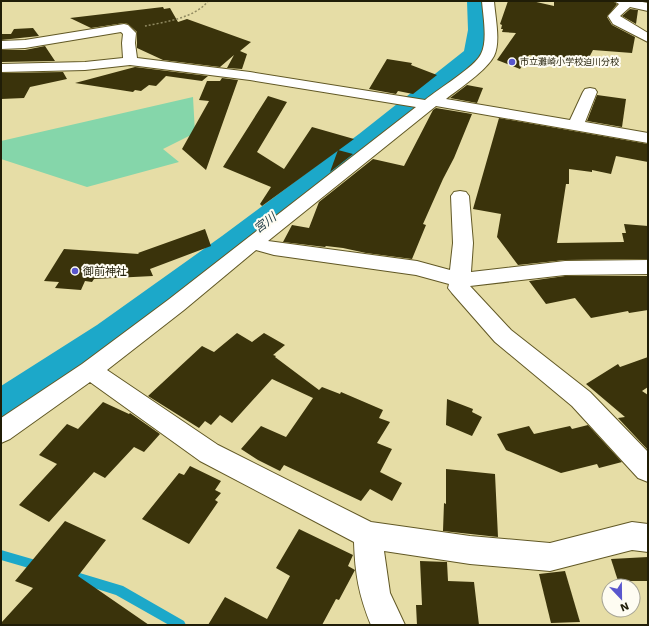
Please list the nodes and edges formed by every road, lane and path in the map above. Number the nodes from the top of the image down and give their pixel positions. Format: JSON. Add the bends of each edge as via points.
{"nodes":[{"id":1,"x":208,"y":1,"type":"edge"},
{"id":2,"x":488,"y":1,"type":"edge"},
{"id":3,"x":624,"y":2,"type":"edge"},
{"id":4,"x":648,"y":7,"type":"edge"},
{"id":5,"x":126,"y":30,"type":"junction"},
{"id":6,"x":648,"y":38,"type":"edge"},
{"id":7,"x":1,"y":45,"type":"edge"},
{"id":8,"x":130,"y":61,"type":"junction"},
{"id":9,"x":1,"y":68,"type":"edge"},
{"id":10,"x":590,"y":92,"type":"dead end"},
{"id":11,"x":424,"y":103,"type":"junction"},
{"id":12,"x":576,"y":125,"type":"junction"},
{"id":13,"x":648,"y":138,"type":"edge"},
{"id":14,"x":460,"y":196,"type":"dead end"},
{"id":15,"x":252,"y":244,"type":"junction"},
{"id":16,"x":648,"y":267,"type":"edge"},
{"id":17,"x":460,"y":280,"type":"junction"},
{"id":18,"x":90,"y":370,"type":"junction"},
{"id":19,"x":1,"y":432,"type":"edge"},
{"id":20,"x":648,"y":470,"type":"edge"},
{"id":21,"x":368,"y":534,"type":"junction"},
{"id":22,"x":648,"y":538,"type":"edge"},
{"id":23,"x":389,"y":625,"type":"edge"}],
"edges":[{"from":1,"to":5,"type":"path","via":[[207,5],[181,17]]},
{"from":2,"to":11,"type":"street","via":[[491,38],[488,55],[478,66]]},
{"from":3,"to":4,"type":"street"},
{"from":3,"to":6,"type":"street","via":[[614,16],[617,21]]},
{"from":5,"to":7,"type":"street","via":[[124,28],[25,44]]},
{"from":5,"to":8,"type":"street","via":[[130,33],[127,40]]},
{"from":8,"to":9,"type":"street","via":[[85,66]]},
{"from":8,"to":11,"type":"street","via":[[250,76]]},
{"from":10,"to":12,"type":"street"},
{"from":11,"to":12,"type":"street"},
{"from":11,"to":15,"type":"street"},
{"from":12,"to":13,"type":"street"},
{"from":14,"to":17,"type":"street","via":[[463,243]]},
{"from":15,"to":17,"type":"street","via":[[417,268]]},
{"from":15,"to":18,"type":"street"},
{"from":16,"to":17,"type":"street","via":[[565,268]]},
{"from":17,"to":20,"type":"street","via":[[459,288],[503,336],[581,399]]},
{"from":18,"to":19,"type":"street"},
{"from":18,"to":21,"type":"street","via":[[209,453]]},
{"from":21,"to":22,"type":"street","via":[[470,550],[550,557],[632,536]]},
{"from":21,"to":23,"type":"street","via":[[371,583],[382,614]]}]}
